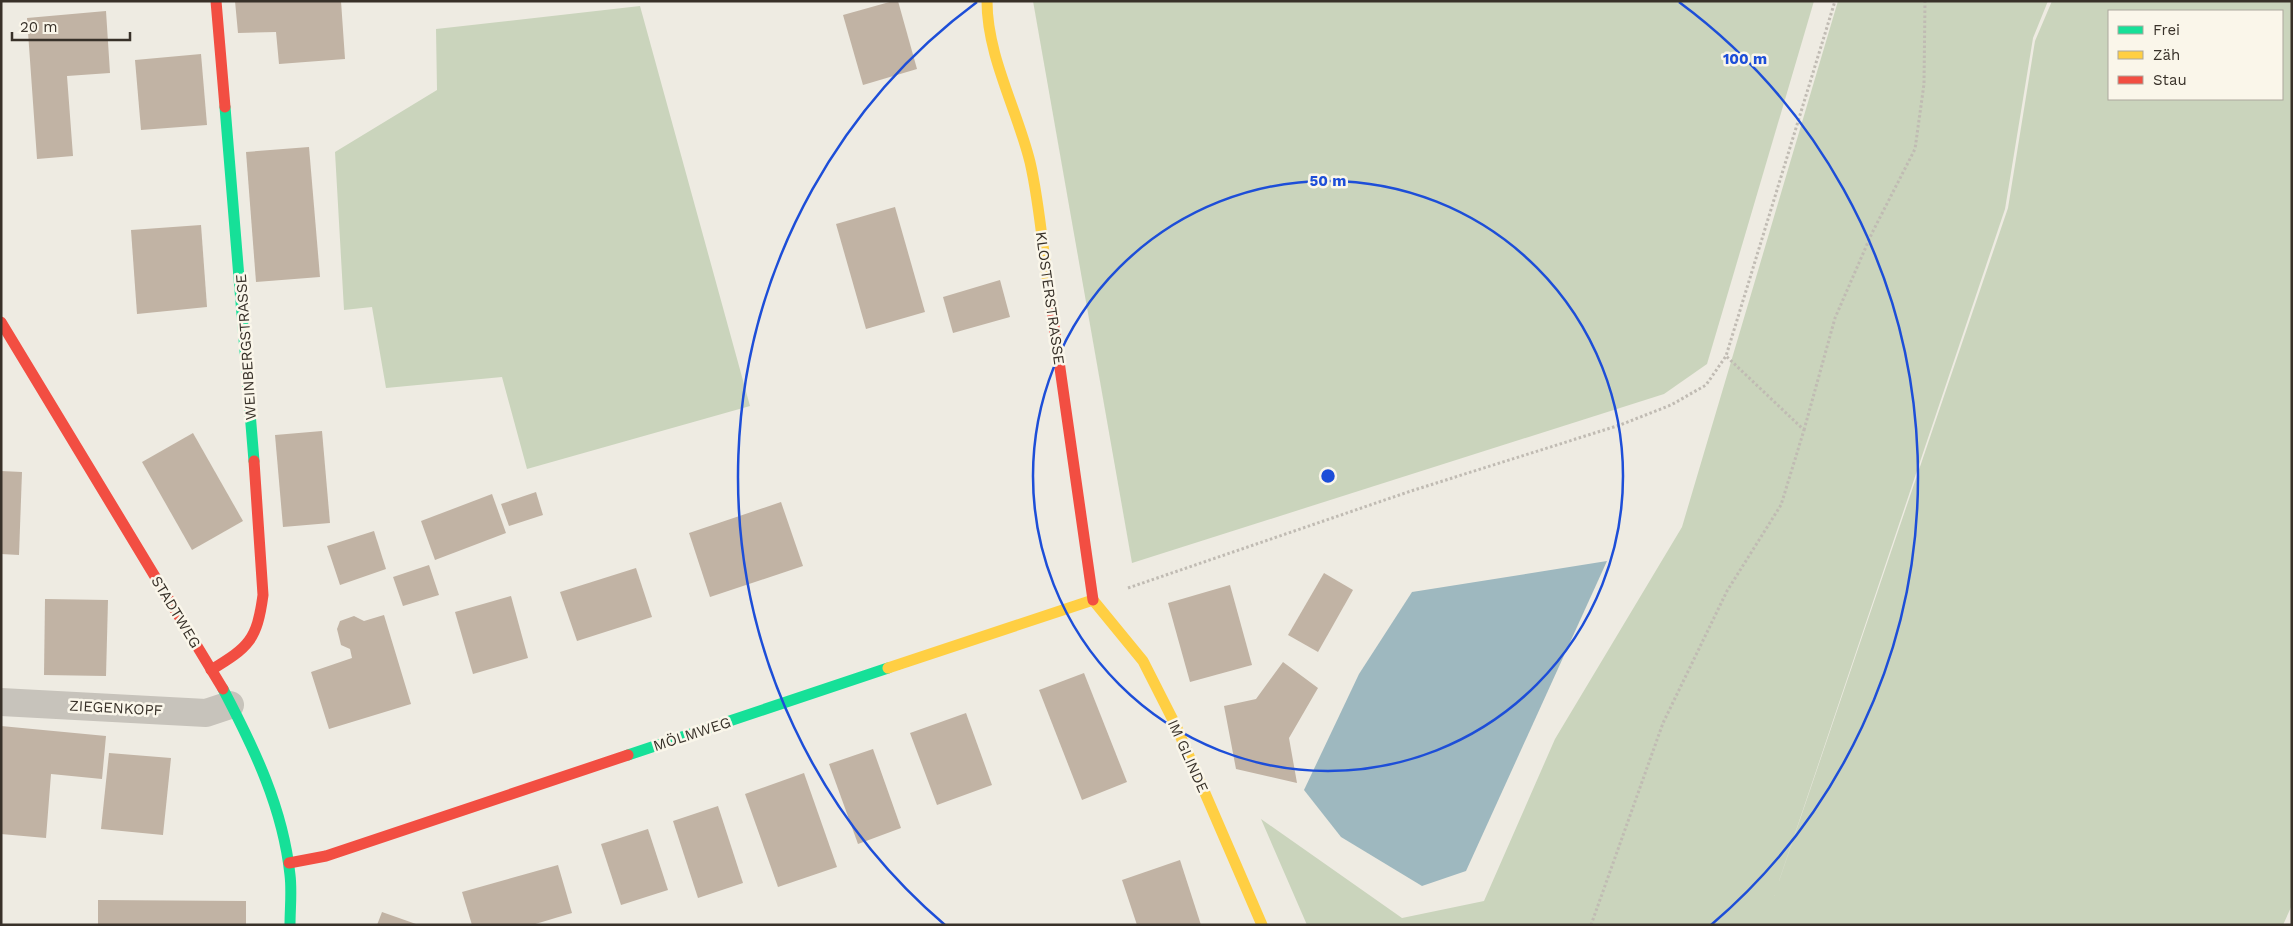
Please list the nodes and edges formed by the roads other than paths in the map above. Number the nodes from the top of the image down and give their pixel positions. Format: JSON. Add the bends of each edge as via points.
{"nodes":[{"id":1,"x":216,"y":1,"type":"edge"},
{"id":2,"x":987,"y":1,"type":"edge"},
{"id":3,"x":1,"y":322,"type":"edge"},
{"id":4,"x":1092,"y":600,"type":"junction"},
{"id":5,"x":211,"y":670,"type":"junction"},
{"id":6,"x":1,"y":702,"type":"edge"},
{"id":7,"x":230,"y":705,"type":"junction"},
{"id":8,"x":289,"y":863,"type":"junction"},
{"id":9,"x":290,"y":925,"type":"edge"},
{"id":10,"x":1262,"y":925,"type":"edge"}],
"edges":[{"from":1,"to":5,"type":"street","name":"WEINBERGSTRASSE","via":[[241,283],[263,595],[260,624],[252,640],[242,651]]},
{"from":2,"to":4,"type":"street","name":"KLOSTERSTRASSE","via":[[992,41],[1030,163]]},
{"from":3,"to":5,"type":"street","name":"STADTWEG"},
{"from":4,"to":8,"type":"street","name":"MÖLMWEG","via":[[326,856]]},
{"from":4,"to":10,"type":"street","name":"IM GLINDE","via":[[1143,662],[1176,726]]},
{"from":5,"to":7,"type":"street","name":"STADTWEG"},
{"from":6,"to":7,"type":"street","name":"ZIEGENKOPF","via":[[206,713]]},
{"from":7,"to":8,"type":"street","name":"STADTWEG","via":[[271,787]]},
{"from":8,"to":9,"type":"street","name":"STADTWEG"}]}
